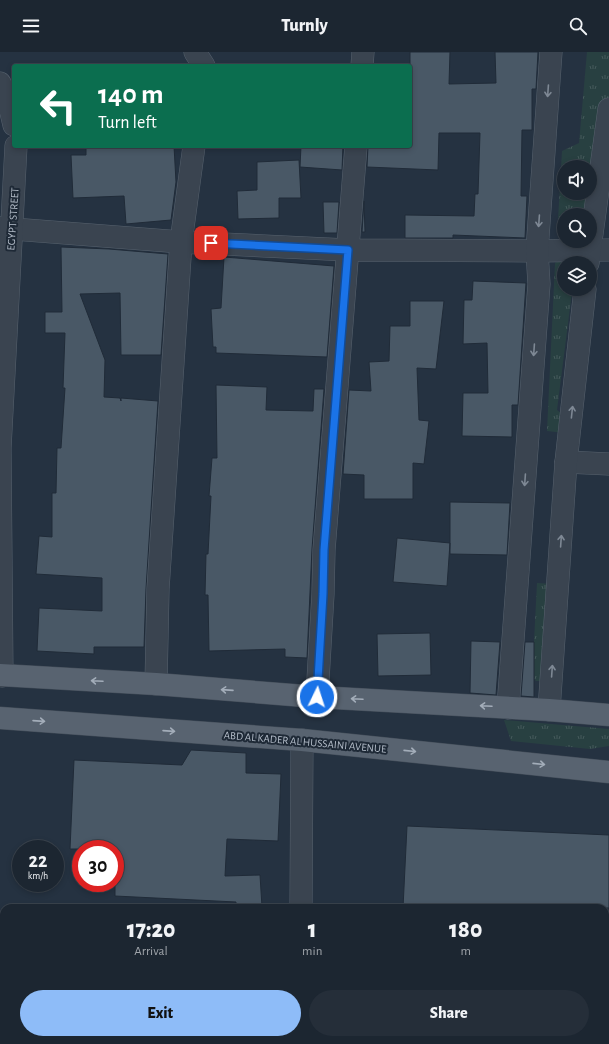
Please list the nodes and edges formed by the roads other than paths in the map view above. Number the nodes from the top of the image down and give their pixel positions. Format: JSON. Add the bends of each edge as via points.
{"nodes":[{"id":1,"x":195,"y":52,"type":"edge"},
{"id":2,"x":363,"y":52,"type":"edge"},
{"id":3,"x":551,"y":52,"type":"edge"},
{"id":4,"x":203,"y":64,"type":"edge"},
{"id":5,"x":362,"y":64,"type":"edge"},
{"id":6,"x":0,"y":83,"type":"edge"},
{"id":7,"x":609,"y":109,"type":"edge"},
{"id":8,"x":12,"y":116,"type":"edge"},
{"id":9,"x":16,"y":148,"type":"edge"},
{"id":10,"x":194,"y":148,"type":"edge"},
{"id":11,"x":356,"y":148,"type":"edge"},
{"id":12,"x":6,"y":229,"type":"edge"},
{"id":13,"x":181,"y":242,"type":"junction"},
{"id":14,"x":348,"y":250,"type":"junction"},
{"id":15,"x":537,"y":252,"type":"junction"},
{"id":16,"x":596,"y":254,"type":"edge"},
{"id":17,"x":584,"y":296,"type":"edge"},
{"id":18,"x":0,"y":448,"type":"edge"},
{"id":19,"x":566,"y":462,"type":"junction"},
{"id":20,"x":609,"y":464,"type":"edge"},
{"id":21,"x":1,"y":676,"type":"edge"},
{"id":22,"x":156,"y":684,"type":"junction"},
{"id":23,"x":317,"y":697,"type":"junction"},
{"id":24,"x":508,"y":708,"type":"junction"},
{"id":25,"x":549,"y":710,"type":"junction"},
{"id":26,"x":609,"y":715,"type":"edge"},
{"id":27,"x":0,"y":718,"type":"edge"},
{"id":28,"x":302,"y":740,"type":"junction"},
{"id":29,"x":609,"y":772,"type":"edge"},
{"id":30,"x":301,"y":904,"type":"edge"}],
"edges":[{"from":1,"to":4,"type":"street"},
{"from":2,"to":5,"type":"street"},
{"from":3,"to":15,"type":"street","one_way":true},
{"from":6,"to":8,"type":"street"},
{"from":7,"to":16,"type":"street"},
{"from":9,"to":12,"type":"street","name":"EGYPT STREET","via":[[17,159]]},
{"from":10,"to":13,"type":"street"},
{"from":11,"to":14,"type":"street"},
{"from":12,"to":13,"type":"street"},
{"from":12,"to":18,"type":"street","name":"EGYPT STREET"},
{"from":13,"to":14,"type":"street"},
{"from":13,"to":22,"type":"street","via":[[158,589]]},
{"from":14,"to":15,"type":"street"},
{"from":14,"to":23,"type":"street","via":[[324,550]]},
{"from":15,"to":16,"type":"street"},
{"from":15,"to":24,"type":"street","one_way":true,"via":[[539,284]]},
{"from":19,"to":17,"type":"street","one_way":true},
{"from":18,"to":21,"type":"street","name":"EGYPT STREET"},
{"from":19,"to":20,"type":"street"},
{"from":25,"to":19,"type":"street","one_way":true},
{"from":22,"to":21,"type":"main road","one_way":true},
{"from":23,"to":22,"type":"main road","one_way":true},
{"from":24,"to":23,"type":"main road","one_way":true},
{"from":24,"to":25,"type":"main road"},
{"from":25,"to":26,"type":"main road"},
{"from":27,"to":28,"type":"main road","name":"ABD AL KADER AL HUSSAINI AVENUE","one_way":true},
{"from":28,"to":29,"type":"main road","name":"ABD AL KADER AL HUSSAINI AVENUE","one_way":true},
{"from":28,"to":30,"type":"street"}]}
